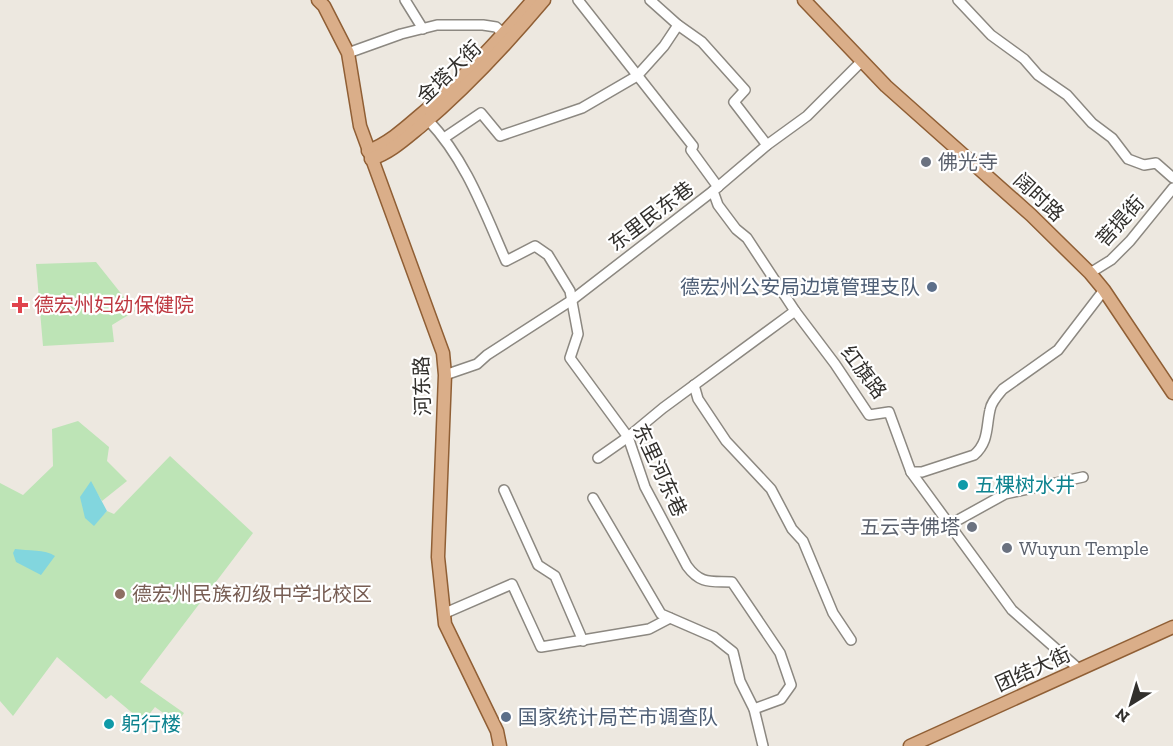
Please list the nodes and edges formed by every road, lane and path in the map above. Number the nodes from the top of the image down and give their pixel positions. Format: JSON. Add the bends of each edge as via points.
{"nodes":[{"id":1,"x":318,"y":0,"type":"edge"},
{"id":2,"x":405,"y":0,"type":"edge"},
{"id":3,"x":533,"y":0,"type":"edge"},
{"id":4,"x":544,"y":0,"type":"edge"},
{"id":5,"x":578,"y":0,"type":"edge"},
{"id":6,"x":650,"y":0,"type":"edge"},
{"id":7,"x":804,"y":0,"type":"edge"},
{"id":8,"x":957,"y":0,"type":"edge"},
{"id":9,"x":678,"y":25,"type":"junction"},
{"id":10,"x":423,"y":29,"type":"junction"},
{"id":11,"x":504,"y":34,"type":"junction"},
{"id":12,"x":348,"y":53,"type":"junction"},
{"id":13,"x":862,"y":61,"type":"junction"},
{"id":14,"x":637,"y":76,"type":"junction"},
{"id":15,"x":428,"y":120,"type":"junction"},
{"id":16,"x":444,"y":138,"type":"junction"},
{"id":17,"x":767,"y":145,"type":"junction"},
{"id":18,"x":370,"y":155,"type":"junction"},
{"id":19,"x":1173,"y":178,"type":"edge"},
{"id":20,"x":1173,"y":188,"type":"edge"},
{"id":21,"x":715,"y":189,"type":"junction"},
{"id":22,"x":1090,"y":273,"type":"junction"},
{"id":23,"x":1104,"y":290,"type":"junction"},
{"id":24,"x":572,"y":300,"type":"junction"},
{"id":25,"x":795,"y":311,"type":"junction"},
{"id":26,"x":445,"y":375,"type":"junction"},
{"id":27,"x":694,"y":385,"type":"junction"},
{"id":28,"x":1173,"y":393,"type":"edge"},
{"id":29,"x":628,"y":437,"type":"junction"},
{"id":30,"x":598,"y":458,"type":"dead end"},
{"id":31,"x":911,"y":472,"type":"junction"},
{"id":32,"x":1083,"y":477,"type":"dead end"},
{"id":33,"x":504,"y":490,"type":"dead end"},
{"id":34,"x":593,"y":498,"type":"dead end"},
{"id":35,"x":949,"y":525,"type":"junction"},
{"id":36,"x":443,"y":614,"type":"junction"},
{"id":37,"x":670,"y":618,"type":"junction"},
{"id":38,"x":1173,"y":627,"type":"edge"},
{"id":39,"x":851,"y":640,"type":"dead end"},
{"id":40,"x":583,"y":641,"type":"junction"},
{"id":41,"x":1080,"y":670,"type":"junction"},
{"id":42,"x":754,"y":709,"type":"junction"},
{"id":43,"x":500,"y":746,"type":"edge"},
{"id":44,"x":763,"y":746,"type":"edge"},
{"id":45,"x":909,"y":746,"type":"edge"}],
"edges":[{"from":1,"to":12,"type":"main road","name":"河东路"},
{"from":2,"to":10,"type":"street"},
{"from":3,"to":11,"type":"main road","name":"金塔大街"},
{"from":4,"to":15,"type":"main road","name":"金塔大街","via":[[501,49]]},
{"from":5,"to":14,"type":"street","name":"红旗路"},
{"from":6,"to":9,"type":"street"},
{"from":7,"to":13,"type":"main road","name":"阔时路"},
{"from":8,"to":19,"type":"street","via":[[991,36],[1067,95],[1128,159],[1144,165],[1156,163]]},
{"from":9,"to":14,"type":"street"},
{"from":9,"to":17,"type":"street","via":[[702,42],[745,90],[734,102]]},
{"from":10,"to":11,"type":"street","via":[[483,25],[496,27]]},
{"from":10,"to":12,"type":"street"},
{"from":11,"to":18,"type":"main road","name":"金塔大街","via":[[435,102]]},
{"from":12,"to":18,"type":"main road","name":"河东路","via":[[360,126]]},
{"from":13,"to":17,"type":"street","name":"东里民东巷","via":[[807,116]]},
{"from":13,"to":22,"type":"main road","name":"阔时路"},
{"from":14,"to":16,"type":"street","via":[[582,108],[500,136],[481,113]]},
{"from":14,"to":21,"type":"street","name":"红旗路","via":[[693,147],[691,150]]},
{"from":15,"to":16,"type":"street","name":"东里河东巷"},
{"from":15,"to":18,"type":"main road","name":"金塔大街","via":[[391,150]]},
{"from":16,"to":24,"type":"street","name":"东里河东巷","via":[[470,178],[506,261],[535,246],[548,255]]},
{"from":17,"to":21,"type":"street","name":"东里民东巷"},
{"from":18,"to":26,"type":"main road","name":"河东路","via":[[443,353]]},
{"from":20,"to":22,"type":"street","name":"菩提街","via":[[1118,254]]},
{"from":21,"to":24,"type":"street","name":"东里民东巷"},
{"from":21,"to":25,"type":"street","name":"红旗路","via":[[718,205],[747,238]]},
{"from":22,"to":23,"type":"main road","name":"阔时路"},
{"from":23,"to":28,"type":"main road","name":"阔时路"},
{"from":23,"to":31,"type":"street","via":[[1058,350],[996,397],[990,407],[983,445],[974,455]]},
{"from":24,"to":26,"type":"street","name":"东里民东巷","via":[[477,364]]},
{"from":24,"to":29,"type":"street","name":"东里河东巷","via":[[578,334],[570,358]]},
{"from":25,"to":27,"type":"street"},
{"from":25,"to":31,"type":"street","name":"红旗路","via":[[869,414],[889,412]]},
{"from":26,"to":36,"type":"main road","name":"河东路","via":[[438,557]]},
{"from":27,"to":29,"type":"street"},
{"from":27,"to":39,"type":"street","via":[[698,399],[726,441],[771,489],[792,529],[803,541],[833,613]]},
{"from":29,"to":30,"type":"street"},
{"from":29,"to":42,"type":"street","name":"东里河东巷","via":[[645,487],[693,575],[703,581],[732,582],[780,653],[791,685],[782,699]]},
{"from":31,"to":35,"type":"street","name":"红旗路"},
{"from":32,"to":35,"type":"street","via":[[1005,494]]},
{"from":33,"to":40,"type":"street","via":[[538,565],[555,576]]},
{"from":34,"to":37,"type":"street","via":[[661,614]]},
{"from":35,"to":41,"type":"street","name":"红旗路","via":[[1012,610]]},
{"from":36,"to":40,"type":"street","via":[[512,584],[541,647]]},
{"from":36,"to":43,"type":"main road","name":"河东路","via":[[497,731]]},
{"from":37,"to":40,"type":"street","via":[[649,629]]},
{"from":37,"to":42,"type":"street","via":[[714,637],[733,652],[740,681]]},
{"from":38,"to":41,"type":"main road","name":"团结大街"},
{"from":41,"to":45,"type":"main road","name":"团结大街"},
{"from":42,"to":44,"type":"street"}]}
